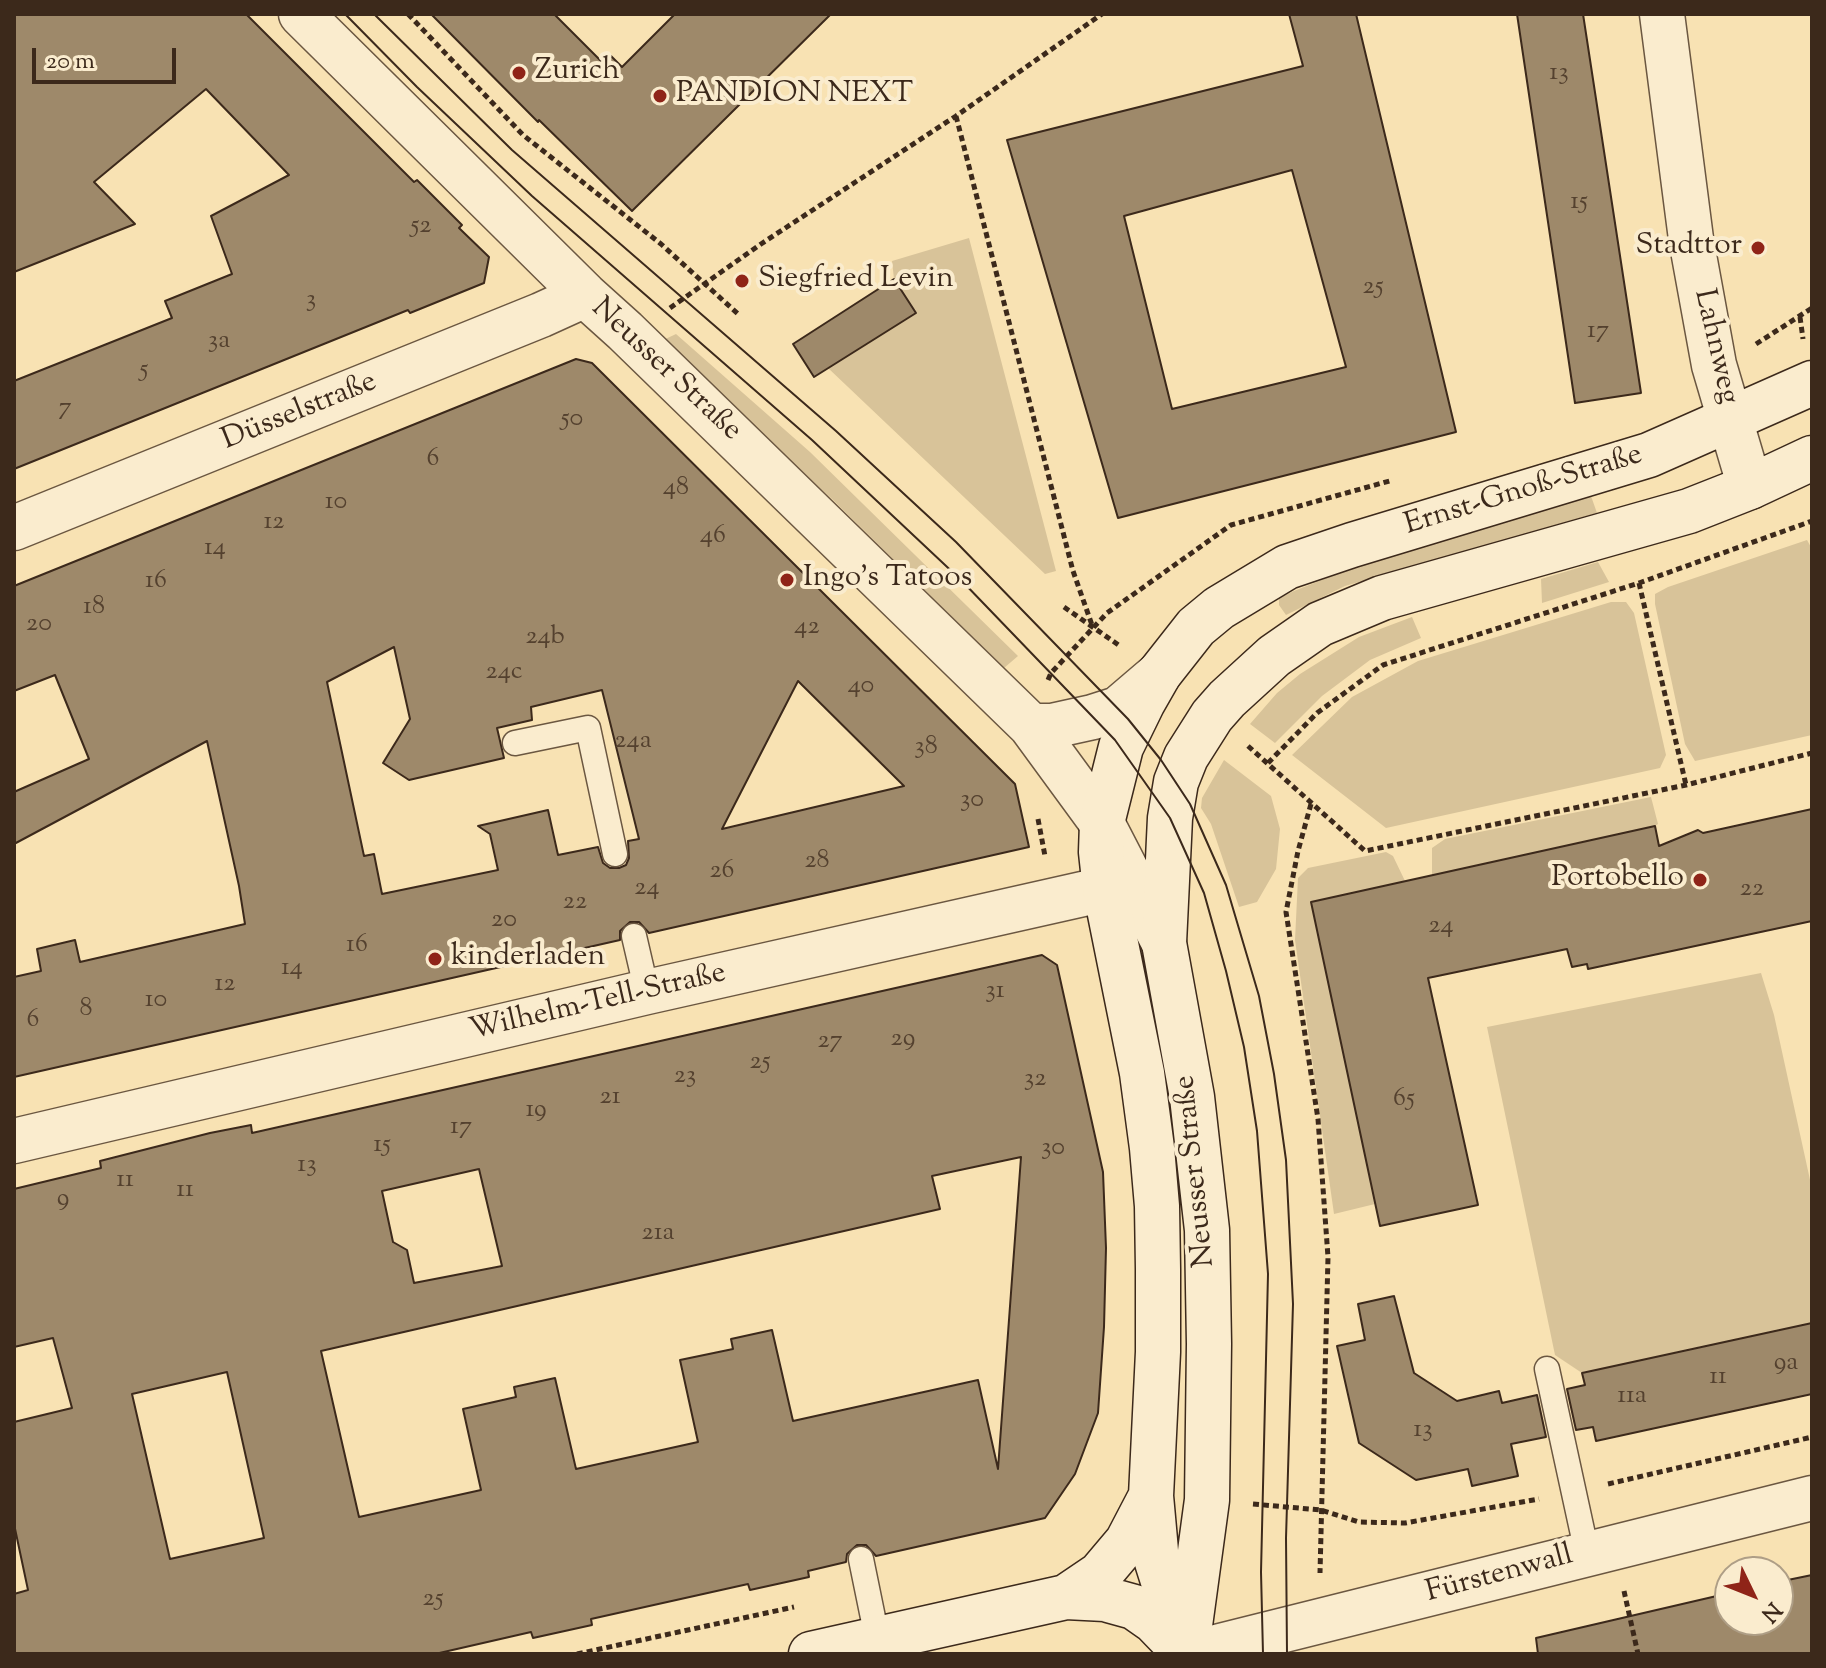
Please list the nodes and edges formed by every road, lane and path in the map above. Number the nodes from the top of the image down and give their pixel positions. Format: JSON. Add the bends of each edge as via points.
{"nodes":[{"id":1,"x":301,"y":14,"type":"edge"},
{"id":2,"x":408,"y":14,"type":"edge"},
{"id":3,"x":1102,"y":14,"type":"edge"},
{"id":4,"x":1662,"y":14,"type":"edge"},
{"id":5,"x":956,"y":116,"type":"junction"},
{"id":6,"x":706,"y":284,"type":"junction"},
{"id":7,"x":585,"y":295,"type":"junction"},
{"id":8,"x":738,"y":314,"type":"dead end"},
{"id":9,"x":625,"y":331,"type":"junction"},
{"id":10,"x":1812,"y":383,"type":"edge"},
{"id":11,"x":1730,"y":419,"type":"junction"},
{"id":12,"x":1812,"y":458,"type":"edge"},
{"id":13,"x":1750,"y":487,"type":"junction"},
{"id":14,"x":1812,"y":521,"type":"edge"},
{"id":15,"x":14,"y":528,"type":"edge"},
{"id":16,"x":1626,"y":528,"type":"junction"},
{"id":17,"x":1639,"y":583,"type":"junction"},
{"id":18,"x":1235,"y":598,"type":"junction"},
{"id":19,"x":1064,"y":607,"type":"dead end"},
{"id":20,"x":1274,"y":656,"type":"junction"},
{"id":21,"x":1159,"y":674,"type":"junction"},
{"id":22,"x":1031,"y":726,"type":"junction"},
{"id":23,"x":515,"y":743,"type":"dead end"},
{"id":24,"x":1812,"y":753,"type":"edge"},
{"id":25,"x":1268,"y":763,"type":"dead end"},
{"id":26,"x":1686,"y":785,"type":"junction"},
{"id":27,"x":1102,"y":823,"type":"junction"},
{"id":28,"x":615,"y":854,"type":"dead end"},
{"id":29,"x":1105,"y":889,"type":"junction"},
{"id":30,"x":634,"y":936,"type":"dead end"},
{"id":31,"x":1164,"y":943,"type":"junction"},
{"id":32,"x":647,"y":992,"type":"junction"},
{"id":33,"x":14,"y":1141,"type":"edge"},
{"id":34,"x":1547,"y":1369,"type":"dead end"},
{"id":35,"x":1151,"y":1496,"type":"junction"},
{"id":36,"x":1812,"y":1498,"type":"edge"},
{"id":37,"x":1321,"y":1510,"type":"dead end"},
{"id":38,"x":1600,"y":1550,"type":"junction"},
{"id":39,"x":861,"y":1559,"type":"dead end"},
{"id":40,"x":1066,"y":1597,"type":"junction"},
{"id":41,"x":1339,"y":1635,"type":"edge"},
{"id":42,"x":879,"y":1646,"type":"edge"},
{"id":43,"x":811,"y":1654,"type":"edge"},
{"id":44,"x":1186,"y":1654,"type":"edge"},
{"id":45,"x":1638,"y":1654,"type":"edge"}],
"edges":[{"from":1,"to":7,"type":"street","name":"Neusser Straße"},
{"from":2,"to":6,"type":"path","via":[[523,135]]},
{"from":3,"to":5,"type":"path"},
{"from":4,"to":11,"type":"street","name":"Lahnweg","via":[[1691,239],[1714,365]]},
{"from":5,"to":6,"type":"path"},
{"from":5,"to":19,"type":"path","via":[[1073,571],[1093,627]]},
{"from":6,"to":8,"type":"path"},
{"from":6,"to":9,"type":"path"},
{"from":7,"to":9,"type":"street","name":"Neusser Straße"},
{"from":7,"to":15,"type":"street","name":"Düsselstraße"},
{"from":9,"to":22,"type":"street","name":"Neusser Straße"},
{"from":10,"to":11,"type":"street","name":"Ernst-Gnoß-Straße"},
{"from":11,"to":13,"type":"street","name":"Lahnweg"},
{"from":11,"to":18,"type":"street","name":"Ernst-Gnoß-Straße","via":[[1649,455],[1287,567]]},
{"from":12,"to":13,"type":"street","name":"Ernst-Gnoß-Straße"},
{"from":13,"to":16,"type":"street","name":"Ernst-Gnoß-Straße"},
{"from":14,"to":17,"type":"path"},
{"from":16,"to":17,"type":"path"},
{"from":16,"to":20,"type":"street","name":"Ernst-Gnoß-Straße","via":[[1382,598],[1320,624]]},
{"from":17,"to":25,"type":"path","via":[[1383,665],[1317,713]]},
{"from":17,"to":26,"type":"path"},
{"from":18,"to":20,"type":"street"},
{"from":18,"to":21,"type":"street","name":"Ernst-Gnoß-Straße","via":[[1196,627]]},
{"from":20,"to":31,"type":"street","name":"Ernst-Gnoß-Straße","via":[[1212,716],[1176,782]]},
{"from":21,"to":22,"type":"street","via":[[1118,709],[1052,726]]},
{"from":21,"to":27,"type":"street","name":"Ernst-Gnoß-Straße","via":[[1121,747]]},
{"from":22,"to":27,"type":"street","name":"Neusser Straße"},
{"from":23,"to":28,"type":"lane","via":[[588,728]]},
{"from":24,"to":26,"type":"path"},
{"from":26,"to":37,"type":"path","via":[[1365,851],[1311,804],[1286,912],[1318,1119],[1328,1257]]},
{"from":27,"to":29,"type":"street","name":"Ernst-Gnoß-Straße"},
{"from":27,"to":31,"type":"street","name":"Neusser Straße"},
{"from":29,"to":31,"type":"street"},
{"from":29,"to":32,"type":"street","name":"Wilhelm-Tell-Straße"},
{"from":29,"to":35,"type":"street","name":"Neusser Straße","via":[[1142,1073],[1157,1206],[1158,1352]]},
{"from":30,"to":32,"type":"lane"},
{"from":31,"to":44,"type":"street","name":"Neusser Straße","via":[[1192,1097],[1207,1230],[1207,1500]]},
{"from":32,"to":33,"type":"street","name":"Wilhelm-Tell-Straße"},
{"from":34,"to":38,"type":"lane"},
{"from":35,"to":40,"type":"street","name":"Neusser Straße","via":[[1127,1542],[1100,1574]]},
{"from":35,"to":44,"type":"street","name":"Neusser Straße","via":[[1157,1562]]},
{"from":36,"to":38,"type":"street","name":"Fürstenwall"},
{"from":38,"to":41,"type":"street","name":"Fürstenwall"},
{"from":38,"to":45,"type":"path"},
{"from":39,"to":42,"type":"lane"},
{"from":40,"to":42,"type":"street"},
{"from":40,"to":44,"type":"street","via":[[1134,1607]]},
{"from":41,"to":44,"type":"street","name":"Fürstenwall"},
{"from":42,"to":43,"type":"street"}]}
